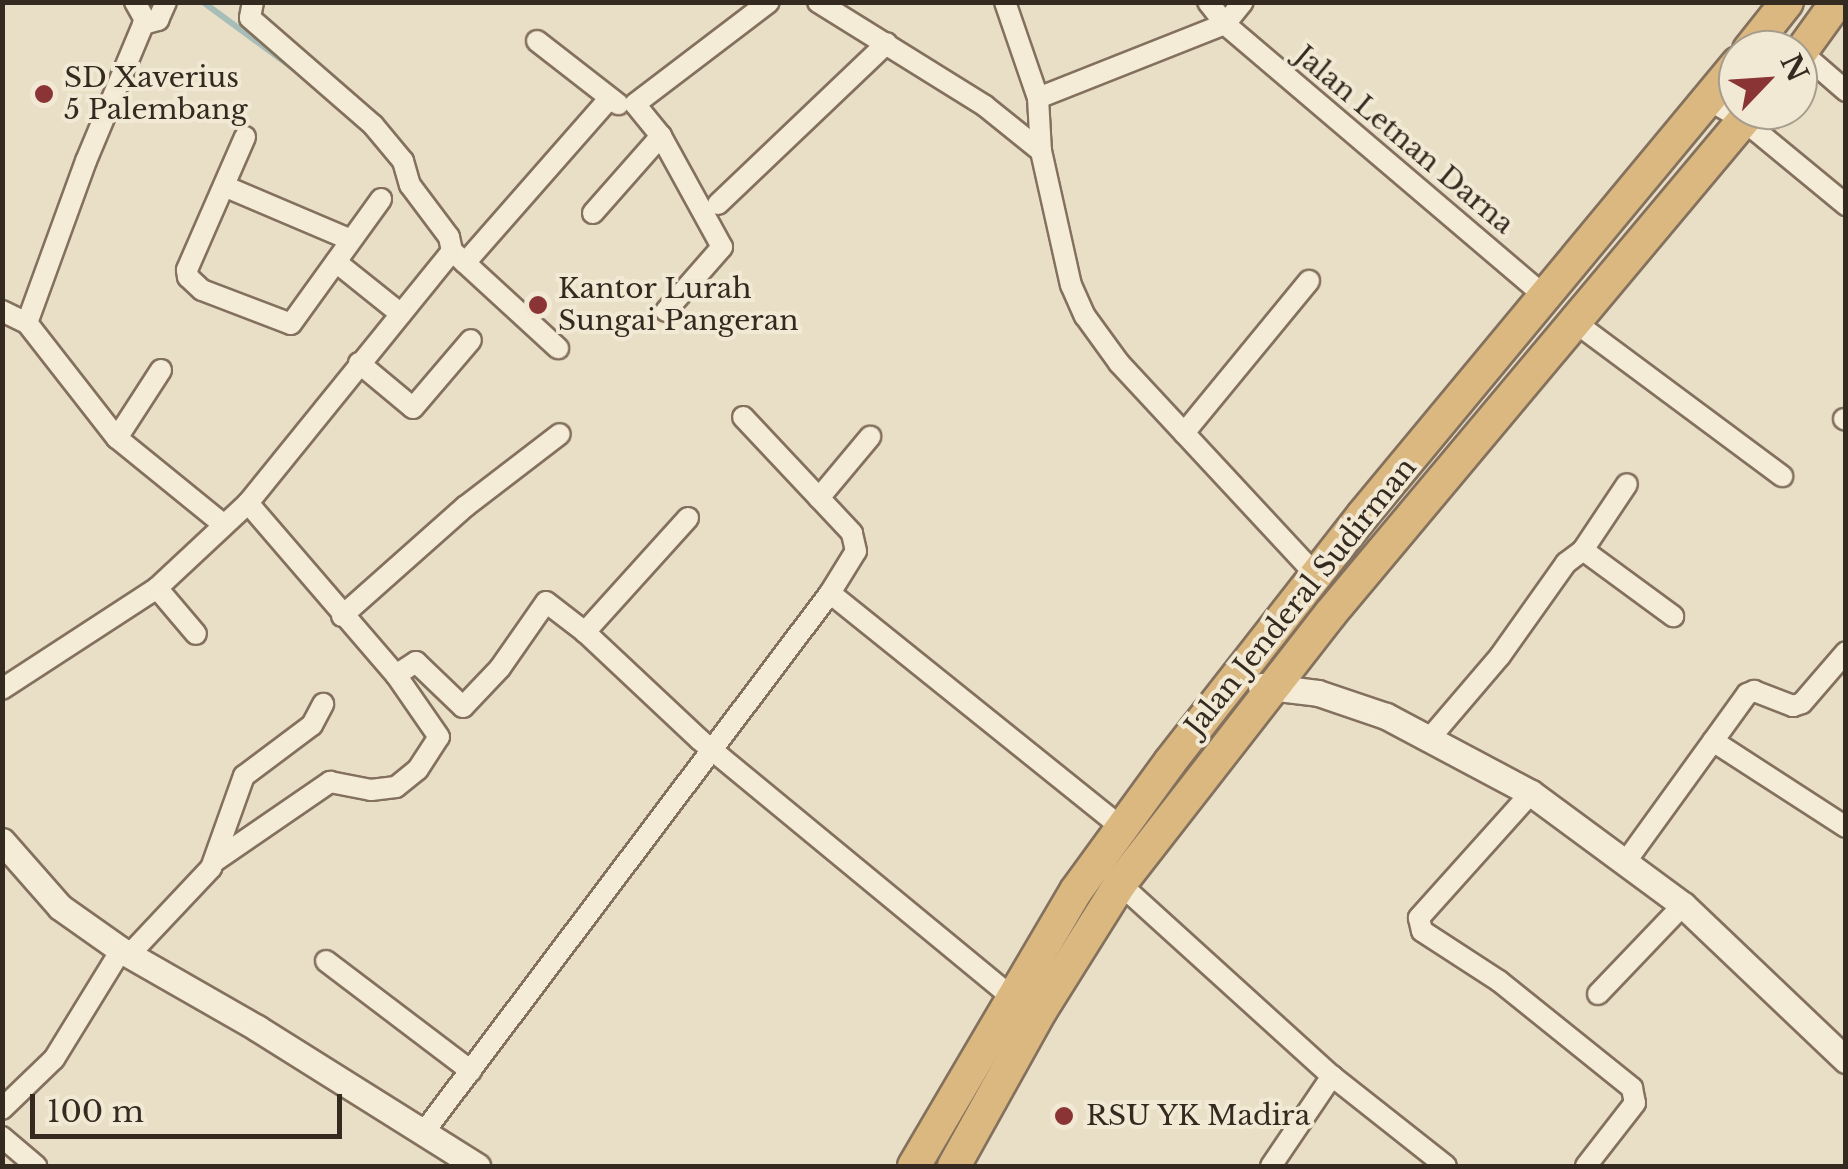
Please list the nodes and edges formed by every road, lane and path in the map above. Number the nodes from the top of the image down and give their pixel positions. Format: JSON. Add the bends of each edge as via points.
{"nodes":[{"id":1,"x":135,"y":2,"type":"edge"},
{"id":2,"x":166,"y":2,"type":"edge"},
{"id":3,"x":253,"y":2,"type":"edge"},
{"id":4,"x":769,"y":2,"type":"edge"},
{"id":5,"x":818,"y":2,"type":"edge"},
{"id":6,"x":1005,"y":2,"type":"edge"},
{"id":7,"x":1208,"y":2,"type":"edge"},
{"id":8,"x":1243,"y":2,"type":"edge"},
{"id":9,"x":1787,"y":2,"type":"edge"},
{"id":10,"x":1836,"y":2,"type":"edge"},
{"id":11,"x":144,"y":24,"type":"junction"},
{"id":12,"x":1225,"y":24,"type":"junction"},
{"id":13,"x":1765,"y":30,"type":"edge"},
{"id":14,"x":1817,"y":30,"type":"edge"},
{"id":15,"x":537,"y":41,"type":"dead end"},
{"id":16,"x":887,"y":43,"type":"junction"},
{"id":17,"x":1818,"y":68,"type":"edge"},
{"id":18,"x":1718,"y":89,"type":"edge"},
{"id":19,"x":1846,"y":91,"type":"edge"},
{"id":20,"x":1038,"y":98,"type":"junction"},
{"id":21,"x":609,"y":99,"type":"junction"},
{"id":22,"x":1709,"y":100,"type":"junction"},
{"id":23,"x":635,"y":104,"type":"junction"},
{"id":24,"x":1718,"y":104,"type":"edge"},
{"id":25,"x":1735,"y":130,"type":"edge"},
{"id":26,"x":1764,"y":130,"type":"edge"},
{"id":27,"x":660,"y":136,"type":"junction"},
{"id":28,"x":245,"y":137,"type":"dead end"},
{"id":29,"x":1042,"y":151,"type":"junction"},
{"id":30,"x":224,"y":186,"type":"junction"},
{"id":31,"x":381,"y":199,"type":"dead end"},
{"id":32,"x":718,"y":204,"type":"dead end"},
{"id":33,"x":1846,"y":205,"type":"edge"},
{"id":34,"x":593,"y":214,"type":"dead end"},
{"id":35,"x":351,"y":240,"type":"junction"},
{"id":36,"x":459,"y":257,"type":"junction"},
{"id":37,"x":336,"y":262,"type":"junction"},
{"id":38,"x":1308,"y":281,"type":"dead end"},
{"id":39,"x":1547,"y":298,"type":"junction"},
{"id":40,"x":2,"y":311,"type":"edge"},
{"id":41,"x":666,"y":311,"type":"dead end"},
{"id":42,"x":402,"y":314,"type":"junction"},
{"id":43,"x":26,"y":323,"type":"junction"},
{"id":44,"x":1576,"y":323,"type":"junction"},
{"id":45,"x":470,"y":340,"type":"dead end"},
{"id":46,"x":558,"y":348,"type":"dead end"},
{"id":47,"x":359,"y":363,"type":"junction"},
{"id":48,"x":161,"y":370,"type":"dead end"},
{"id":49,"x":743,"y":417,"type":"dead end"},
{"id":50,"x":1184,"y":433,"type":"junction"},
{"id":51,"x":560,"y":434,"type":"dead end"},
{"id":52,"x":117,"y":438,"type":"junction"},
{"id":53,"x":870,"y":438,"type":"dead end"},
{"id":54,"x":1782,"y":476,"type":"dead end"},
{"id":55,"x":1627,"y":484,"type":"dead end"},
{"id":56,"x":819,"y":498,"type":"junction"},
{"id":57,"x":248,"y":503,"type":"junction"},
{"id":58,"x":688,"y":518,"type":"dead end"},
{"id":59,"x":222,"y":524,"type":"junction"},
{"id":60,"x":1582,"y":550,"type":"junction"},
{"id":61,"x":1316,"y":575,"type":"junction"},
{"id":62,"x":157,"y":588,"type":"junction"},
{"id":63,"x":830,"y":593,"type":"junction"},
{"id":64,"x":342,"y":616,"type":"junction"},
{"id":65,"x":1673,"y":616,"type":"dead end"},
{"id":66,"x":586,"y":632,"type":"junction"},
{"id":67,"x":196,"y":634,"type":"dead end"},
{"id":68,"x":1846,"y":652,"type":"edge"},
{"id":69,"x":396,"y":675,"type":"junction"},
{"id":70,"x":1231,"y":682,"type":"junction"},
{"id":71,"x":2,"y":688,"type":"edge"},
{"id":72,"x":1273,"y":688,"type":"junction"},
{"id":73,"x":323,"y":704,"type":"dead end"},
{"id":74,"x":1430,"y":738,"type":"junction"},
{"id":75,"x":1712,"y":741,"type":"junction"},
{"id":76,"x":711,"y":750,"type":"junction"},
{"id":77,"x":1531,"y":793,"type":"junction"},
{"id":78,"x":1846,"y":827,"type":"edge"},
{"id":79,"x":1122,"y":828,"type":"junction"},
{"id":80,"x":2,"y":840,"type":"edge"},
{"id":81,"x":1627,"y":860,"type":"junction"},
{"id":82,"x":215,"y":861,"type":"junction"},
{"id":83,"x":1120,"y":884,"type":"junction"},
{"id":84,"x":1684,"y":905,"type":"junction"},
{"id":85,"x":125,"y":952,"type":"junction"},
{"id":86,"x":326,"y":961,"type":"dead end"},
{"id":87,"x":1598,"y":994,"type":"dead end"},
{"id":88,"x":1011,"y":996,"type":"junction"},
{"id":89,"x":1846,"y":1060,"type":"edge"},
{"id":90,"x":470,"y":1071,"type":"junction"},
{"id":91,"x":1332,"y":1076,"type":"junction"},
{"id":92,"x":2,"y":1110,"type":"edge"},
{"id":93,"x":424,"y":1132,"type":"junction"},
{"id":94,"x":2,"y":1137,"type":"edge"},
{"id":95,"x":36,"y":1166,"type":"edge"},
{"id":96,"x":478,"y":1166,"type":"edge"},
{"id":97,"x":914,"y":1166,"type":"edge"},
{"id":98,"x":954,"y":1166,"type":"edge"},
{"id":99,"x":1271,"y":1166,"type":"edge"},
{"id":100,"x":1446,"y":1166,"type":"edge"},
{"id":101,"x":1586,"y":1166,"type":"edge"}],
"edges":[{"from":1,"to":11,"type":"street"},
{"from":2,"to":11,"type":"street","via":[[158,20]]},
{"from":3,"to":36,"type":"street","via":[[252,20],[372,125]]},
{"from":4,"to":23,"type":"street"},
{"from":5,"to":16,"type":"street"},
{"from":6,"to":20,"type":"street"},
{"from":7,"to":12,"type":"street","name":"Jalan Letnan Darna"},
{"from":8,"to":12,"type":"street"},
{"from":9,"to":13,"type":"highway"},
{"from":10,"to":14,"type":"highway"},
{"from":11,"to":43,"type":"street"},
{"from":12,"to":20,"type":"street"},
{"from":12,"to":39,"type":"street","name":"Jalan Letnan Darna"},
{"from":15,"to":21,"type":"street"},
{"from":16,"to":29,"type":"street"},
{"from":16,"to":32,"type":"street"},
{"from":17,"to":19,"type":"street"},
{"from":18,"to":22,"type":"highway","name":"Jalan Jenderal Sudirman"},
{"from":20,"to":29,"type":"street"},
{"from":21,"to":23,"type":"street"},
{"from":21,"to":36,"type":"street"},
{"from":22,"to":24,"type":"street"},
{"from":22,"to":39,"type":"highway","name":"Jalan Jenderal Sudirman"},
{"from":23,"to":27,"type":"street"},
{"from":25,"to":44,"type":"highway","name":"Jalan Jenderal Sudirman"},
{"from":26,"to":33,"type":"street"},
{"from":27,"to":34,"type":"street"},
{"from":27,"to":41,"type":"street","via":[[722,247]]},
{"from":28,"to":30,"type":"street"},
{"from":29,"to":50,"type":"street","via":[[1071,286],[1085,316]]},
{"from":30,"to":35,"type":"street"},
{"from":30,"to":37,"type":"street","via":[[187,270],[192,283],[287,325]]},
{"from":31,"to":35,"type":"street"},
{"from":35,"to":37,"type":"street"},
{"from":36,"to":42,"type":"street"},
{"from":36,"to":46,"type":"street"},
{"from":37,"to":42,"type":"street"},
{"from":38,"to":50,"type":"street"},
{"from":39,"to":44,"type":"highway"},
{"from":39,"to":61,"type":"highway","name":"Jalan Jenderal Sudirman"},
{"from":40,"to":43,"type":"street"},
{"from":42,"to":47,"type":"street"},
{"from":43,"to":52,"type":"street"},
{"from":44,"to":54,"type":"street"},
{"from":44,"to":72,"type":"highway","name":"Jalan Jenderal Sudirman"},
{"from":45,"to":47,"type":"street","via":[[415,408]]},
{"from":47,"to":57,"type":"street"},
{"from":48,"to":52,"type":"street"},
{"from":49,"to":56,"type":"street"},
{"from":50,"to":61,"type":"street"},
{"from":51,"to":64,"type":"street"},
{"from":52,"to":59,"type":"street"},
{"from":53,"to":56,"type":"street"},
{"from":55,"to":60,"type":"street"},
{"from":56,"to":63,"type":"street","via":[[852,533],[856,551]]},
{"from":57,"to":59,"type":"street"},
{"from":57,"to":64,"type":"street"},
{"from":58,"to":66,"type":"street"},
{"from":59,"to":62,"type":"street"},
{"from":60,"to":65,"type":"street"},
{"from":60,"to":74,"type":"street"},
{"from":61,"to":70,"type":"highway","name":"Jalan Jenderal Sudirman"},
{"from":62,"to":67,"type":"street"},
{"from":62,"to":71,"type":"street"},
{"from":63,"to":76,"type":"street"},
{"from":63,"to":79,"type":"street"},
{"from":64,"to":69,"type":"street"},
{"from":66,"to":69,"type":"street","via":[[544,603],[500,668],[463,707],[416,662]]},
{"from":66,"to":76,"type":"street"},
{"from":68,"to":75,"type":"street","via":[[1802,703],[1747,694]]},
{"from":69,"to":82,"type":"street","via":[[439,737],[418,768],[382,790],[330,782]]},
{"from":70,"to":72,"type":"street"},
{"from":70,"to":79,"type":"highway","name":"Jalan Jenderal Sudirman"},
{"from":72,"to":74,"type":"street","via":[[1318,693]]},
{"from":72,"to":83,"type":"highway","name":"Jalan Jenderal Sudirman"},
{"from":73,"to":82,"type":"street","via":[[312,725],[244,776]]},
{"from":74,"to":77,"type":"street"},
{"from":75,"to":78,"type":"street"},
{"from":75,"to":81,"type":"street"},
{"from":76,"to":88,"type":"street"},
{"from":76,"to":90,"type":"street"},
{"from":77,"to":81,"type":"street"},
{"from":77,"to":101,"type":"street","via":[[1419,918],[1422,931],[1498,981],[1632,1088],[1635,1103]]},
{"from":79,"to":88,"type":"highway","name":"Jalan Jenderal Sudirman"},
{"from":80,"to":85,"type":"street","via":[[52,900]]},
{"from":81,"to":84,"type":"street"},
{"from":82,"to":85,"type":"street"},
{"from":83,"to":91,"type":"street"},
{"from":83,"to":98,"type":"highway","name":"Jalan Jenderal Sudirman"},
{"from":84,"to":87,"type":"street"},
{"from":84,"to":89,"type":"street"},
{"from":85,"to":92,"type":"street","via":[[54,1059]]},
{"from":85,"to":93,"type":"street"},
{"from":86,"to":90,"type":"street"},
{"from":88,"to":97,"type":"highway","name":"Jalan Jenderal Sudirman"},
{"from":90,"to":93,"type":"street"},
{"from":91,"to":99,"type":"street"},
{"from":91,"to":100,"type":"street"},
{"from":93,"to":96,"type":"street"},
{"from":94,"to":95,"type":"street"}]}
